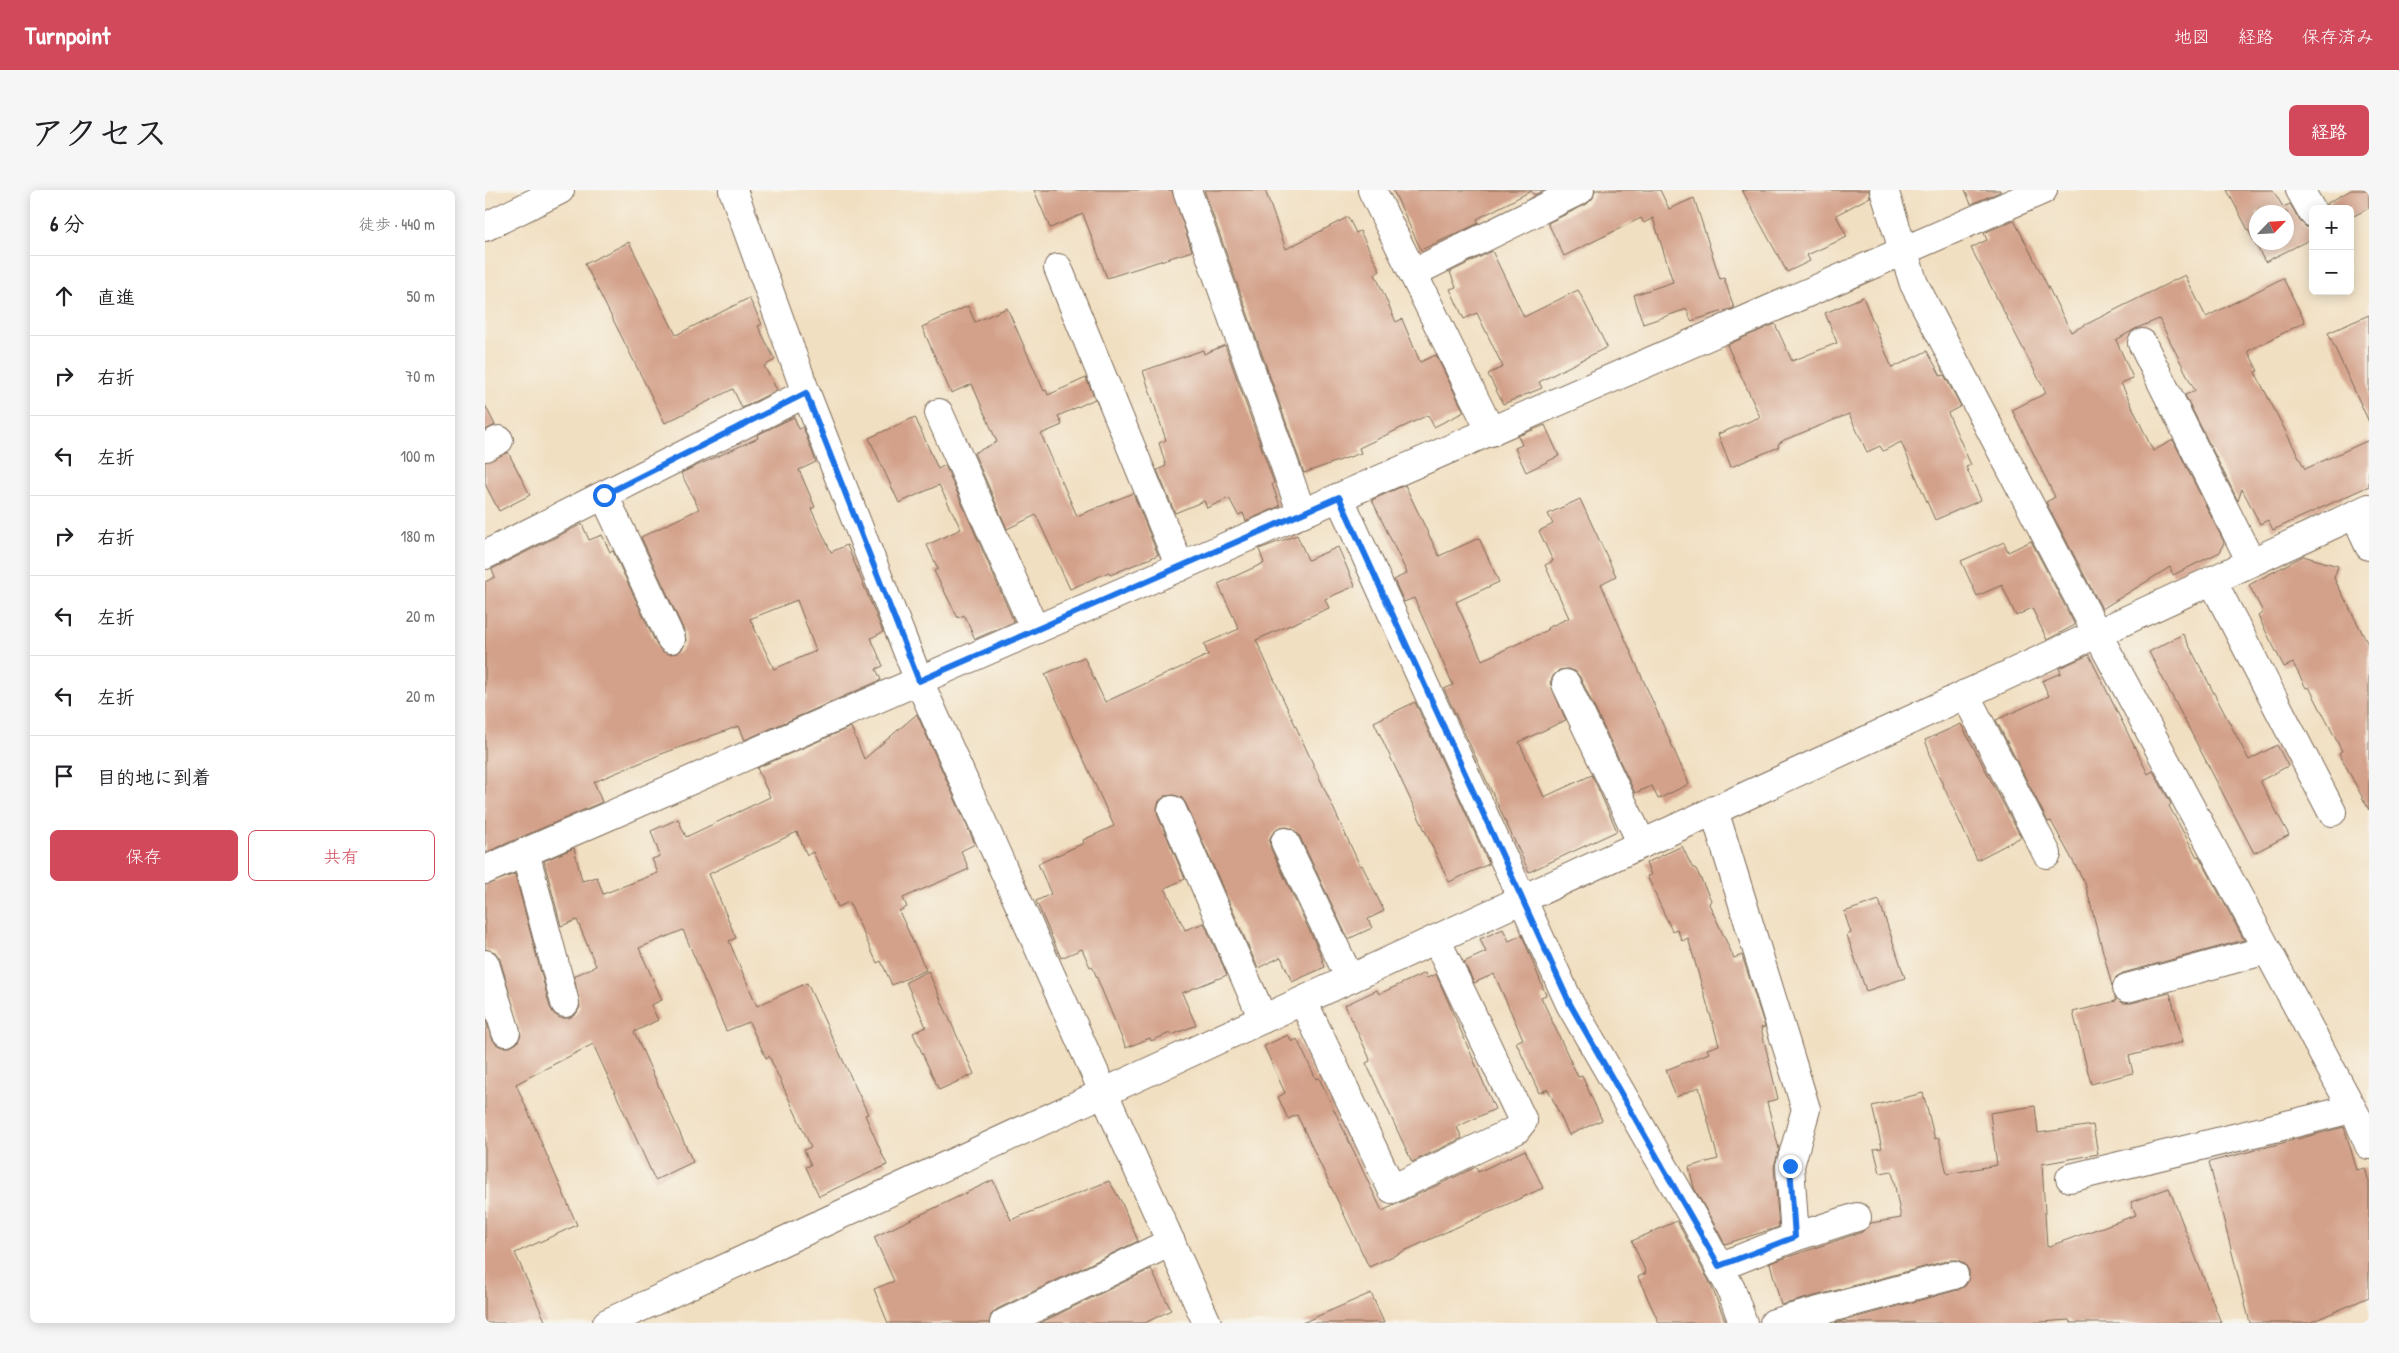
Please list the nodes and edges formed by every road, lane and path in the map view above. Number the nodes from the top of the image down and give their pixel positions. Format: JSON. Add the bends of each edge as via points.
{"nodes":[{"id":1,"x":560,"y":190,"type":"edge"},
{"id":2,"x":733,"y":190,"type":"edge"},
{"id":3,"x":1187,"y":190,"type":"edge"},
{"id":4,"x":1372,"y":190,"type":"edge"},
{"id":5,"x":1579,"y":190,"type":"edge"},
{"id":6,"x":1884,"y":190,"type":"edge"},
{"id":7,"x":2043,"y":190,"type":"edge"},
{"id":8,"x":2300,"y":190,"type":"edge"},
{"id":9,"x":2309,"y":206,"type":"edge"},
{"id":10,"x":485,"y":227,"type":"edge"},
{"id":11,"x":1903,"y":252,"type":"junction"},
{"id":12,"x":1058,"y":268,"type":"dead end"},
{"id":13,"x":1413,"y":273,"type":"junction"},
{"id":14,"x":2142,"y":343,"type":"dead end"},
{"id":15,"x":806,"y":393,"type":"junction"},
{"id":16,"x":939,"y":413,"type":"dead end"},
{"id":17,"x":1491,"y":432,"type":"junction"},
{"id":18,"x":604,"y":495,"type":"junction"},
{"id":19,"x":1339,"y":497,"type":"junction"},
{"id":20,"x":2362,"y":512,"type":"edge"},
{"id":21,"x":1302,"y":514,"type":"junction"},
{"id":22,"x":2369,"y":546,"type":"edge"},
{"id":23,"x":485,"y":555,"type":"edge"},
{"id":24,"x":2251,"y":562,"type":"junction"},
{"id":25,"x":1180,"y":567,"type":"junction"},
{"id":26,"x":2213,"y":580,"type":"junction"},
{"id":27,"x":1035,"y":630,"type":"junction"},
{"id":28,"x":2097,"y":633,"type":"junction"},
{"id":29,"x":671,"y":639,"type":"dead end"},
{"id":30,"x":919,"y":681,"type":"junction"},
{"id":31,"x":1566,"y":684,"type":"dead end"},
{"id":32,"x":1965,"y":694,"type":"junction"},
{"id":33,"x":1172,"y":810,"type":"dead end"},
{"id":34,"x":1714,"y":810,"type":"junction"},
{"id":35,"x":2331,"y":812,"type":"dead end"},
{"id":36,"x":1285,"y":842,"type":"dead end"},
{"id":37,"x":1642,"y":844,"type":"junction"},
{"id":38,"x":525,"y":852,"type":"junction"},
{"id":39,"x":2047,"y":854,"type":"dead end"},
{"id":40,"x":485,"y":870,"type":"edge"},
{"id":41,"x":1523,"y":899,"type":"junction"},
{"id":42,"x":1436,"y":939,"type":"junction"},
{"id":43,"x":2267,"y":950,"type":"junction"},
{"id":44,"x":485,"y":964,"type":"edge"},
{"id":45,"x":1350,"y":979,"type":"junction"},
{"id":46,"x":2127,"y":988,"type":"dead end"},
{"id":47,"x":1303,"y":1001,"type":"junction"},
{"id":48,"x":565,"y":1003,"type":"dead end"},
{"id":49,"x":1263,"y":1019,"type":"junction"},
{"id":50,"x":506,"y":1032,"type":"dead end"},
{"id":51,"x":1105,"y":1092,"type":"junction"},
{"id":52,"x":2362,"y":1123,"type":"edge"},
{"id":53,"x":2070,"y":1178,"type":"dead end"},
{"id":54,"x":1857,"y":1217,"type":"dead end"},
{"id":55,"x":1795,"y":1237,"type":"junction"},
{"id":56,"x":1171,"y":1242,"type":"junction"},
{"id":57,"x":1719,"y":1266,"type":"junction"},
{"id":58,"x":1954,"y":1275,"type":"dead end"},
{"id":59,"x":607,"y":1323,"type":"edge"},
{"id":60,"x":1004,"y":1323,"type":"edge"},
{"id":61,"x":1207,"y":1323,"type":"edge"},
{"id":62,"x":1743,"y":1323,"type":"edge"},
{"id":63,"x":1774,"y":1323,"type":"edge"}],
"edges":[{"from":1,"to":10,"type":"street"},
{"from":2,"to":15,"type":"street"},
{"from":3,"to":21,"type":"street"},
{"from":4,"to":13,"type":"street"},
{"from":5,"to":13,"type":"street"},
{"from":6,"to":11,"type":"street"},
{"from":7,"to":11,"type":"street"},
{"from":8,"to":9,"type":"street"},
{"from":11,"to":17,"type":"street"},
{"from":11,"to":28,"type":"street","via":[[1915,284]]},
{"from":12,"to":25,"type":"street"},
{"from":13,"to":17,"type":"street"},
{"from":14,"to":24,"type":"street"},
{"from":15,"to":18,"type":"street"},
{"from":15,"to":30,"type":"street"},
{"from":16,"to":27,"type":"street"},
{"from":17,"to":19,"type":"street"},
{"from":18,"to":23,"type":"street"},
{"from":18,"to":29,"type":"street"},
{"from":19,"to":21,"type":"street"},
{"from":19,"to":41,"type":"street"},
{"from":20,"to":22,"type":"street"},
{"from":20,"to":24,"type":"street"},
{"from":21,"to":25,"type":"street"},
{"from":24,"to":26,"type":"street"},
{"from":25,"to":27,"type":"street"},
{"from":26,"to":28,"type":"street"},
{"from":26,"to":35,"type":"street"},
{"from":27,"to":30,"type":"street"},
{"from":28,"to":32,"type":"street"},
{"from":28,"to":43,"type":"street"},
{"from":30,"to":38,"type":"street"},
{"from":30,"to":51,"type":"street"},
{"from":31,"to":37,"type":"street"},
{"from":32,"to":34,"type":"street"},
{"from":32,"to":39,"type":"street"},
{"from":33,"to":49,"type":"street"},
{"from":34,"to":37,"type":"street"},
{"from":34,"to":55,"type":"street","via":[[1807,1109],[1790,1166]]},
{"from":36,"to":45,"type":"street"},
{"from":37,"to":41,"type":"street"},
{"from":38,"to":40,"type":"street"},
{"from":38,"to":48,"type":"street"},
{"from":41,"to":42,"type":"street"},
{"from":41,"to":57,"type":"street","via":[[1570,1004]]},
{"from":42,"to":45,"type":"street"},
{"from":42,"to":47,"type":"street","via":[[1523,1121],[1516,1130],[1392,1190]]},
{"from":43,"to":46,"type":"street"},
{"from":43,"to":52,"type":"street"},
{"from":44,"to":50,"type":"street"},
{"from":45,"to":47,"type":"street"},
{"from":47,"to":49,"type":"street"},
{"from":49,"to":51,"type":"street"},
{"from":51,"to":56,"type":"street"},
{"from":51,"to":59,"type":"street"},
{"from":52,"to":53,"type":"street"},
{"from":54,"to":55,"type":"street"},
{"from":55,"to":57,"type":"street"},
{"from":56,"to":60,"type":"street"},
{"from":56,"to":61,"type":"street"},
{"from":57,"to":62,"type":"street"},
{"from":58,"to":63,"type":"street"}]}
